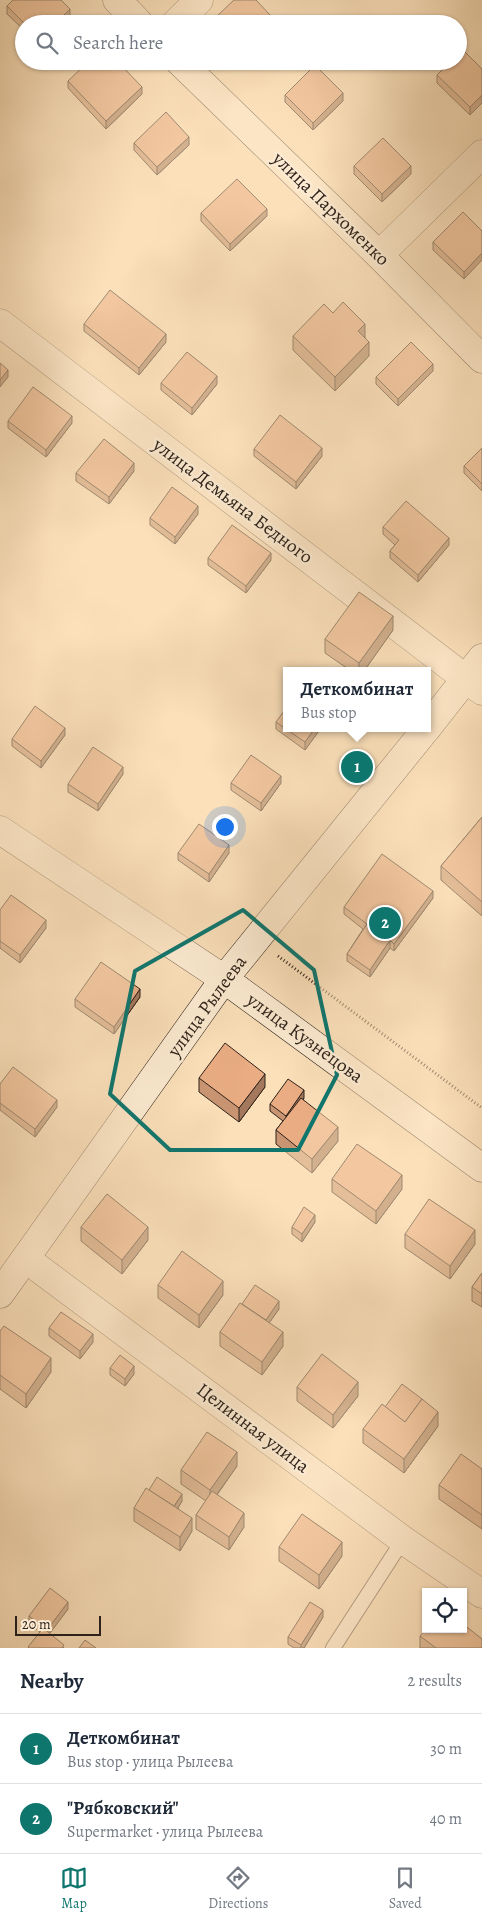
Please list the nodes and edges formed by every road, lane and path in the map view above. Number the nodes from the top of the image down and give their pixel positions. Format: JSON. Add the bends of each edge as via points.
{"nodes":[{"id":1,"x":116,"y":0,"type":"edge"},
{"id":2,"x":199,"y":0,"type":"edge"},
{"id":3,"x":131,"y":15,"type":"edge"},
{"id":4,"x":184,"y":15,"type":"edge"},
{"id":5,"x":187,"y":70,"type":"edge"},
{"id":6,"x":482,"y":154,"type":"edge"},
{"id":7,"x":379,"y":255,"type":"junction"},
{"id":8,"x":0,"y":323,"type":"edge"},
{"id":9,"x":482,"y":359,"type":"edge"},
{"id":10,"x":477,"y":676,"type":"edge"},
{"id":11,"x":431,"y":724,"type":"edge"},
{"id":12,"x":424,"y":732,"type":"edge"},
{"id":13,"x":0,"y":830,"type":"edge"},
{"id":14,"x":256,"y":940,"type":"junction"},
{"id":15,"x":224,"y":979,"type":"junction"},
{"id":16,"x":482,"y":1108,"type":"edge"},
{"id":17,"x":482,"y":1168,"type":"edge"},
{"id":18,"x":26,"y":1259,"type":"junction"},
{"id":19,"x":0,"y":1294,"type":"edge"},
{"id":20,"x":402,"y":1540,"type":"junction"},
{"id":21,"x":482,"y":1594,"type":"edge"},
{"id":22,"x":333,"y":1648,"type":"edge"}],
"edges":[{"from":1,"to":3,"type":"street"},
{"from":2,"to":4,"type":"street"},
{"from":5,"to":7,"type":"street","name":"улица Пархоменко"},
{"from":6,"to":7,"type":"street"},
{"from":7,"to":9,"type":"street","name":"улица Пархоменко"},
{"from":8,"to":10,"type":"street","name":"улица Демьяна Бедного"},
{"from":10,"to":11,"type":"street","name":"улица Рылеева"},
{"from":12,"to":14,"type":"street","name":"улица Рылеева"},
{"from":13,"to":15,"type":"street","name":"улица Кузнецова"},
{"from":14,"to":15,"type":"street","name":"улица Рылеева"},
{"from":14,"to":16,"type":"path"},
{"from":15,"to":17,"type":"street","name":"улица Кузнецова"},
{"from":15,"to":18,"type":"street","name":"улица Рылеева"},
{"from":18,"to":19,"type":"street","name":"улица Рылеева"},
{"from":18,"to":20,"type":"street","name":"Целинная улица"},
{"from":20,"to":21,"type":"street","name":"Целинная улица"},
{"from":20,"to":22,"type":"lane"}]}
